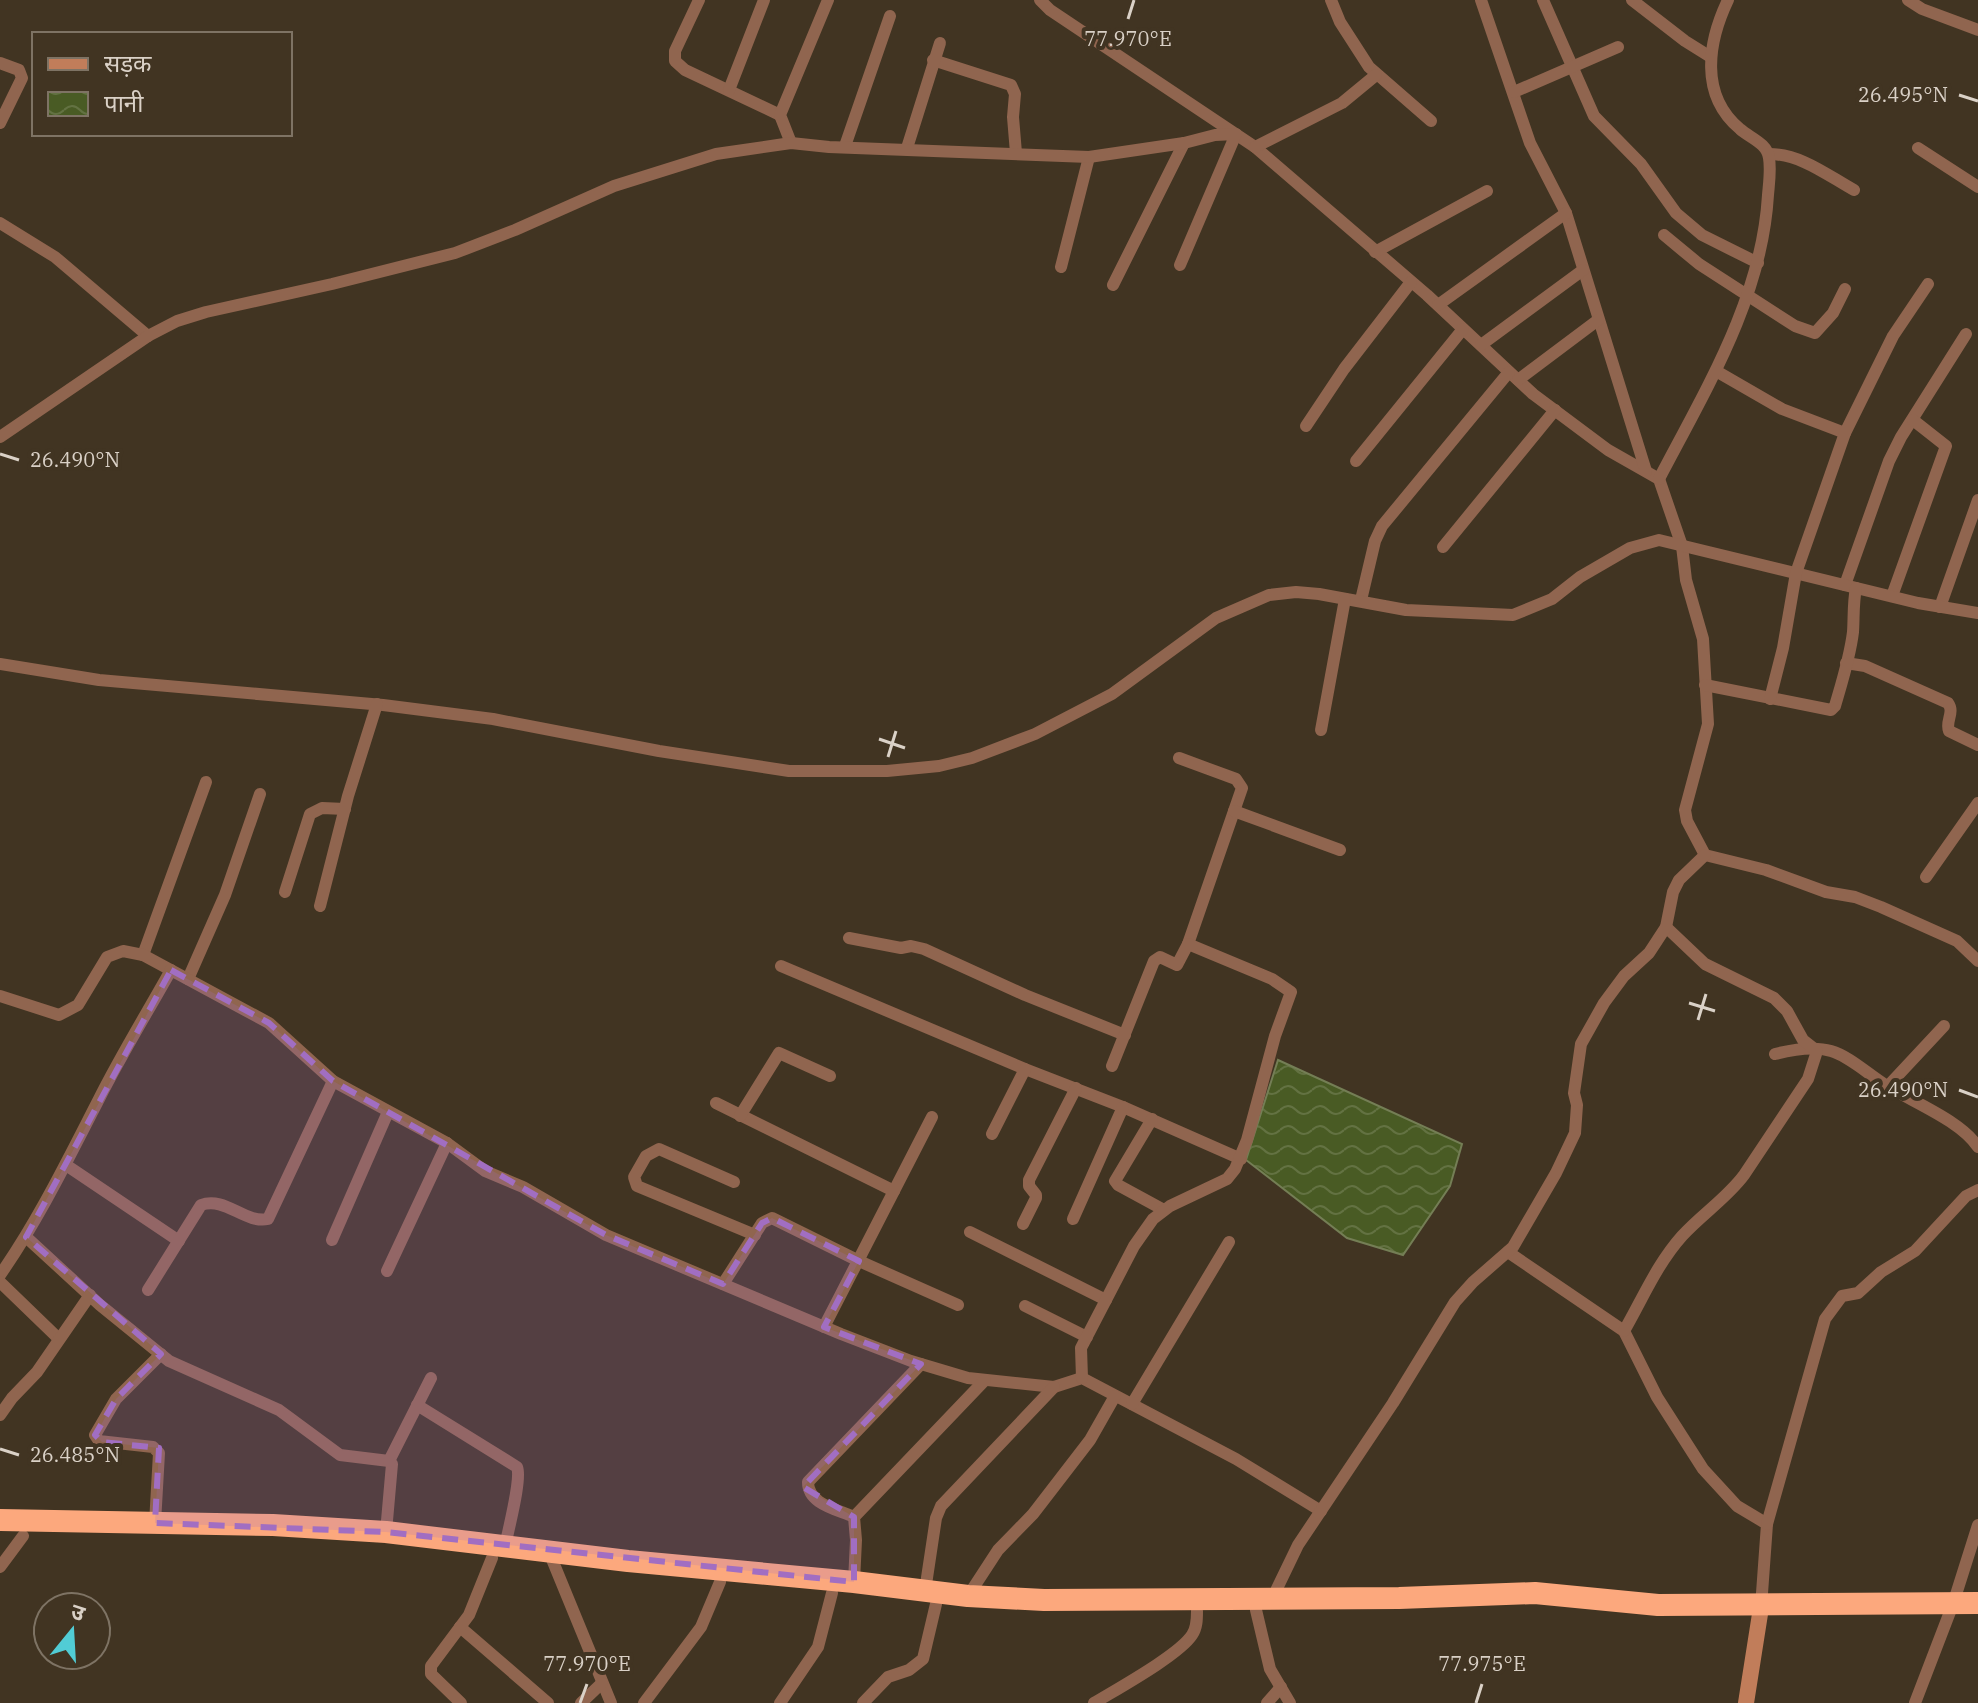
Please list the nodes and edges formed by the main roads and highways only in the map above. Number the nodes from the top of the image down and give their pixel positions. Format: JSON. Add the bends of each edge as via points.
{"nodes":[{"id":1,"x":0,"y":1520,"type":"edge"},
{"id":2,"x":0,"y":1535,"type":"edge"},
{"id":3,"x":499,"y":1552,"type":"junction"},
{"id":4,"x":551,"y":1559,"type":"junction"},
{"id":5,"x":930,"y":1597,"type":"junction"},
{"id":6,"x":1978,"y":1603,"type":"edge"},
{"id":7,"x":1265,"y":1606,"type":"junction"},
{"id":8,"x":1951,"y":1610,"type":"junction"},
{"id":9,"x":1978,"y":1615,"type":"edge"}],
"edges":[{"from":1,"to":3,"type":"highway","via":[[386,1532]]},
{"from":2,"to":3,"type":"highway","via":[[301,1539]]},
{"from":3,"to":4,"type":"highway"},
{"from":4,"to":5,"type":"highway","via":[[720,1582]]},
{"from":4,"to":5,"type":"highway","via":[[854,1582]]},
{"from":5,"to":7,"type":"highway"},
{"from":5,"to":7,"type":"highway","via":[[1104,1613]]},
{"from":6,"to":8,"type":"highway"},
{"from":7,"to":8,"type":"highway","via":[[1565,1606],[1670,1616],[1761,1608]]},
{"from":8,"to":9,"type":"highway"}]}
